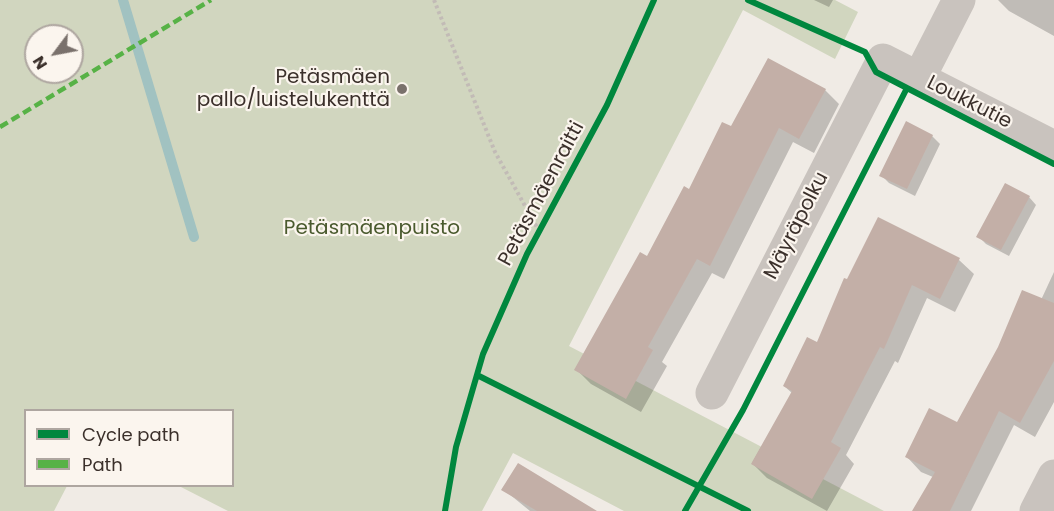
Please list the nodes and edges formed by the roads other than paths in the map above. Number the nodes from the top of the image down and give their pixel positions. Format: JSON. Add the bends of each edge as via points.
{"nodes":[{"id":1,"x":959,"y":0,"type":"edge"},
{"id":2,"x":883,"y":60,"type":"joint"},
{"id":3,"x":919,"y":78,"type":"junction"},
{"id":4,"x":1054,"y":147,"type":"edge"},
{"id":5,"x":711,"y":393,"type":"dead end"},
{"id":6,"x":1054,"y":476,"type":"edge"},
{"id":7,"x":1036,"y":511,"type":"edge"}],
"edges":[{"from":1,"to":3,"type":"street"},
{"from":2,"to":3,"type":"street","name":"Loukkutie"},
{"from":2,"to":5,"type":"street","name":"Mäyräpolku"},
{"from":3,"to":4,"type":"street","name":"Loukkutie"},
{"from":6,"to":7,"type":"street"}]}
